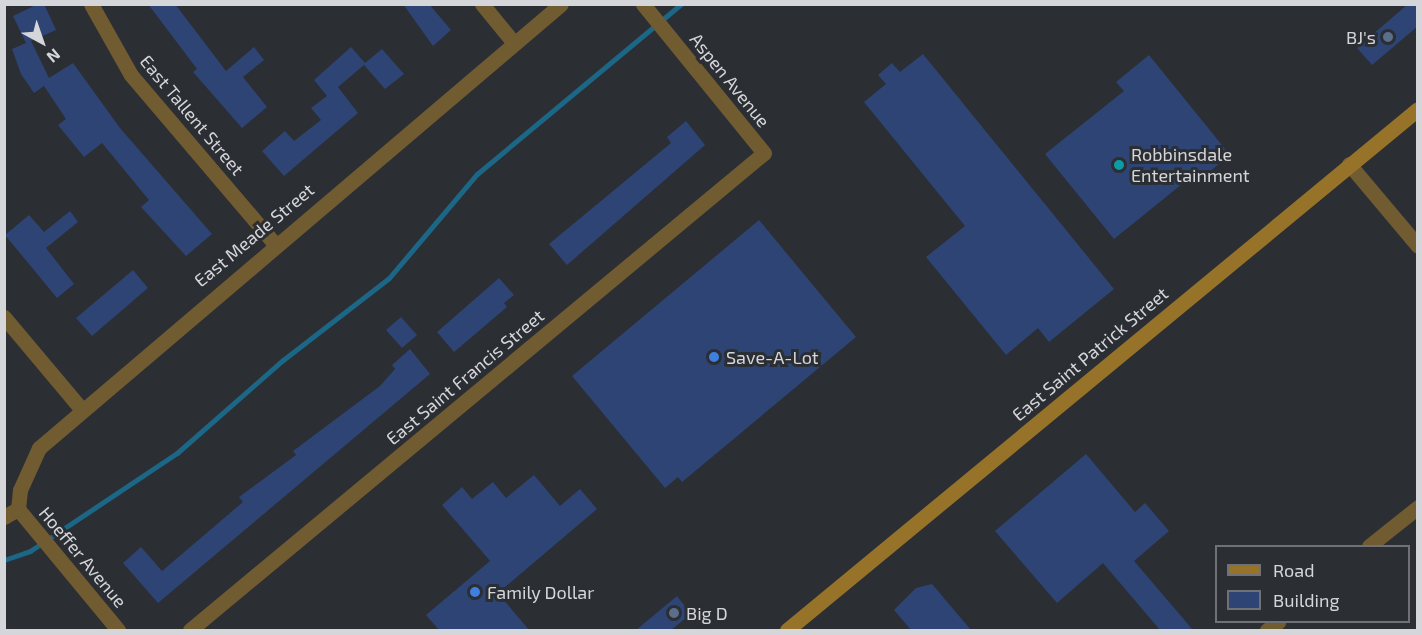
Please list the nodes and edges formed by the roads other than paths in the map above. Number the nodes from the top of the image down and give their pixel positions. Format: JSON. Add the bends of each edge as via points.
{"nodes":[{"id":1,"x":91,"y":4,"type":"edge"},
{"id":2,"x":482,"y":4,"type":"edge"},
{"id":3,"x":561,"y":4,"type":"edge"},
{"id":4,"x":645,"y":7,"type":"edge"},
{"id":5,"x":514,"y":43,"type":"junction"},
{"id":6,"x":1418,"y":109,"type":"edge"},
{"id":7,"x":764,"y":153,"type":"joint"},
{"id":8,"x":1349,"y":164,"type":"junction"},
{"id":9,"x":274,"y":243,"type":"junction"},
{"id":10,"x":1418,"y":246,"type":"edge"},
{"id":11,"x":4,"y":317,"type":"edge"},
{"id":12,"x":82,"y":410,"type":"junction"},
{"id":13,"x":1418,"y":507,"type":"edge"},
{"id":14,"x":11,"y":513,"type":"edge"},
{"id":15,"x":1370,"y":545,"type":"edge"},
{"id":16,"x":118,"y":630,"type":"edge"},
{"id":17,"x":190,"y":630,"type":"edge"},
{"id":18,"x":788,"y":630,"type":"edge"}],
"edges":[{"from":1,"to":9,"type":"street","name":"East Tallent Street","via":[[132,75]]},
{"from":2,"to":5,"type":"street"},
{"from":3,"to":5,"type":"street","name":"East Meade Street"},
{"from":4,"to":7,"type":"street","name":"Aspen Avenue"},
{"from":5,"to":9,"type":"street","name":"East Meade Street"},
{"from":6,"to":8,"type":"main road","name":"East Saint Patrick Street"},
{"from":7,"to":17,"type":"street","name":"East Saint Francis Street"},
{"from":8,"to":10,"type":"street"},
{"from":8,"to":18,"type":"main road","name":"East Saint Patrick Street"},
{"from":9,"to":12,"type":"street","name":"East Meade Street"},
{"from":11,"to":12,"type":"street"},
{"from":12,"to":14,"type":"street","name":"East Meade Street","via":[[39,448]]},
{"from":13,"to":15,"type":"street"},
{"from":14,"to":16,"type":"street","name":"Hoeffer Avenue","via":[[32,526]]}]}
